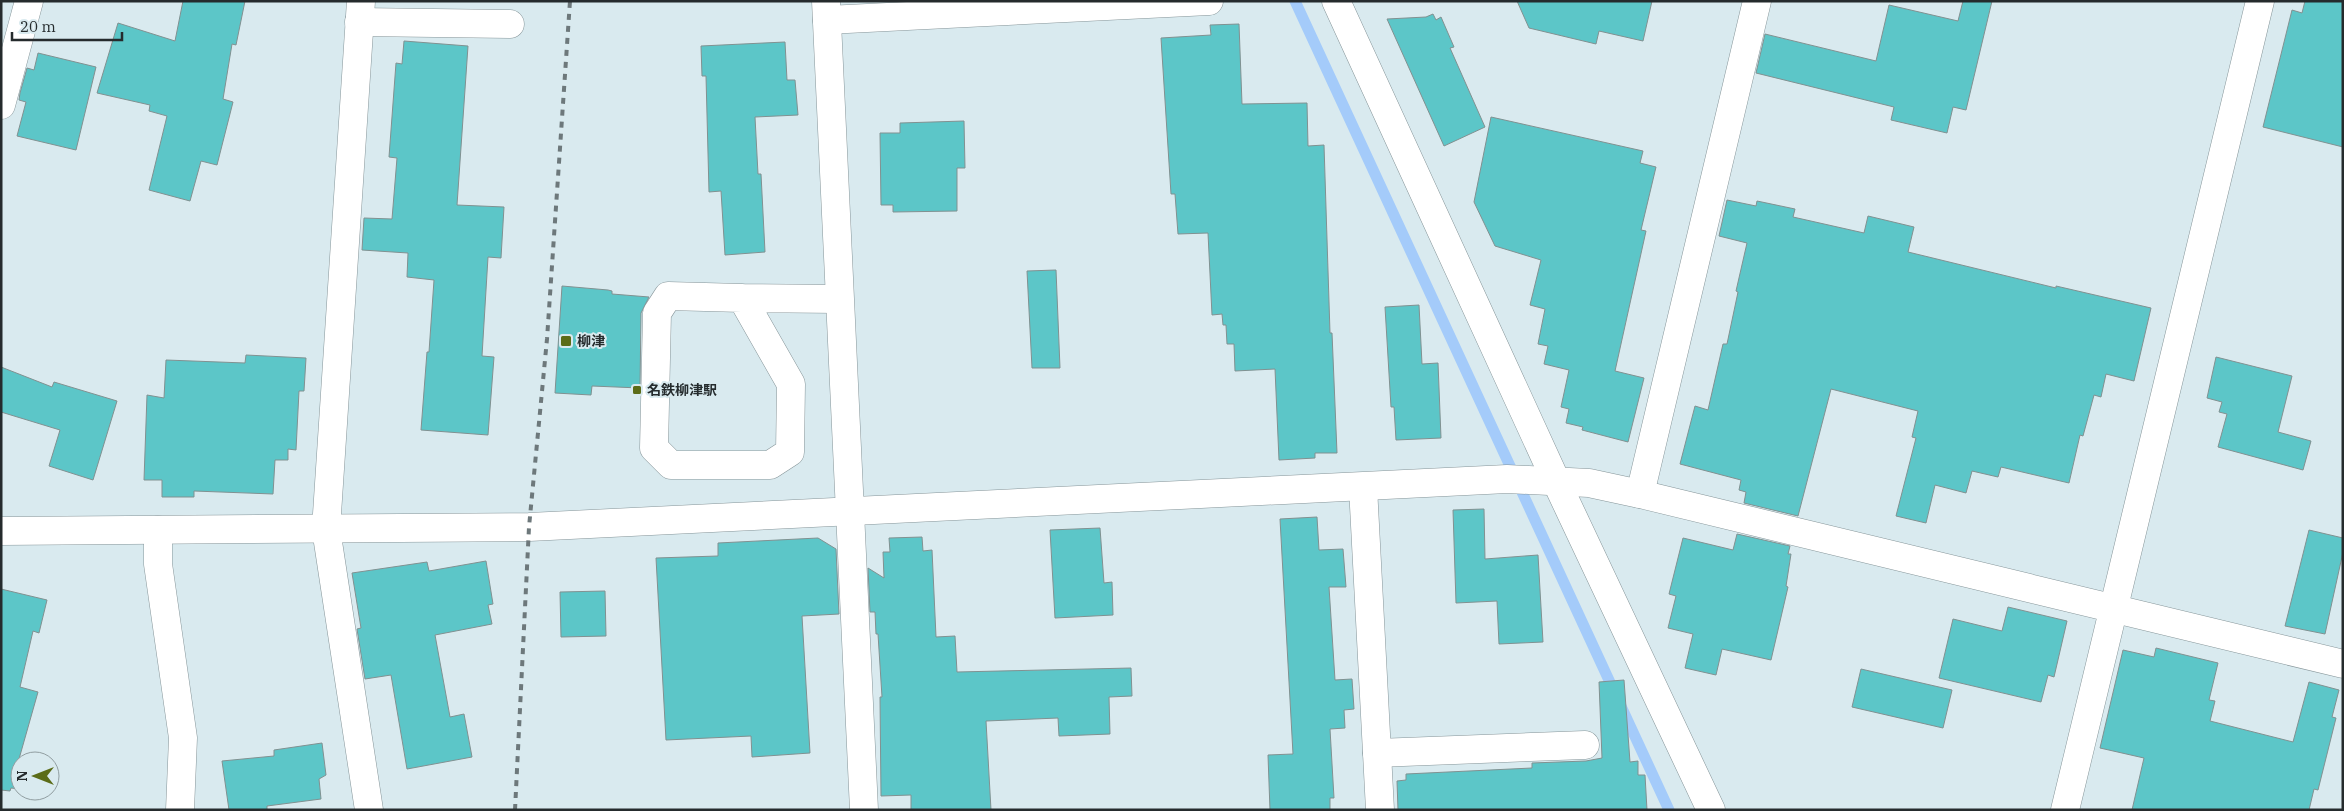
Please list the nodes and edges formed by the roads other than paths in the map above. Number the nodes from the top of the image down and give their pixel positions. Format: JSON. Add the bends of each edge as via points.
{"nodes":[{"id":1,"x":29,"y":1,"type":"edge"},
{"id":2,"x":1209,"y":1,"type":"edge"},
{"id":3,"x":1336,"y":1,"type":"edge"},
{"id":4,"x":1757,"y":1,"type":"edge"},
{"id":5,"x":2260,"y":1,"type":"edge"},
{"id":6,"x":826,"y":11,"type":"edge"},
{"id":7,"x":360,"y":12,"type":"edge"},
{"id":8,"x":510,"y":24,"type":"dead end"},
{"id":9,"x":1,"y":105,"type":"edge"},
{"id":10,"x":742,"y":298,"type":"junction"},
{"id":11,"x":839,"y":299,"type":"junction"},
{"id":12,"x":1556,"y":481,"type":"junction"},
{"id":13,"x":1363,"y":487,"type":"junction"},
{"id":14,"x":1640,"y":494,"type":"junction"},
{"id":15,"x":849,"y":513,"type":"junction"},
{"id":16,"x":326,"y":529,"type":"junction"},
{"id":17,"x":158,"y":530,"type":"junction"},
{"id":18,"x":1,"y":531,"type":"edge"},
{"id":19,"x":2112,"y":610,"type":"junction"},
{"id":20,"x":2343,"y":664,"type":"edge"},
{"id":21,"x":1585,"y":745,"type":"dead end"},
{"id":22,"x":1377,"y":753,"type":"junction"},
{"id":23,"x":180,"y":810,"type":"edge"},
{"id":24,"x":369,"y":810,"type":"edge"},
{"id":25,"x":864,"y":810,"type":"edge"},
{"id":26,"x":1380,"y":810,"type":"edge"},
{"id":27,"x":1711,"y":810,"type":"edge"},
{"id":28,"x":2065,"y":810,"type":"edge"}],
"edges":[{"from":1,"to":9,"type":"street"},
{"from":2,"to":6,"type":"street"},
{"from":3,"to":12,"type":"street"},
{"from":4,"to":14,"type":"street"},
{"from":5,"to":19,"type":"street"},
{"from":6,"to":11,"type":"street"},
{"from":7,"to":8,"type":"street"},
{"from":7,"to":16,"type":"street"},
{"from":10,"to":10,"type":"street","via":[[791,384],[790,452],[770,465],[671,465],[654,448],[657,313],[668,296]]},
{"from":10,"to":11,"type":"street"},
{"from":11,"to":15,"type":"street"},
{"from":12,"to":13,"type":"street","via":[[1507,479]]},
{"from":12,"to":14,"type":"street","via":[[1589,483]]},
{"from":12,"to":27,"type":"street"},
{"from":13,"to":15,"type":"street"},
{"from":13,"to":22,"type":"street"},
{"from":14,"to":19,"type":"street"},
{"from":15,"to":16,"type":"street","via":[[529,527]]},
{"from":15,"to":25,"type":"street"},
{"from":16,"to":17,"type":"street"},
{"from":16,"to":24,"type":"street"},
{"from":17,"to":18,"type":"street"},
{"from":17,"to":23,"type":"street","via":[[158,564],[182,738]]},
{"from":19,"to":20,"type":"street"},
{"from":19,"to":28,"type":"street"},
{"from":21,"to":22,"type":"street"},
{"from":22,"to":26,"type":"street"}]}
